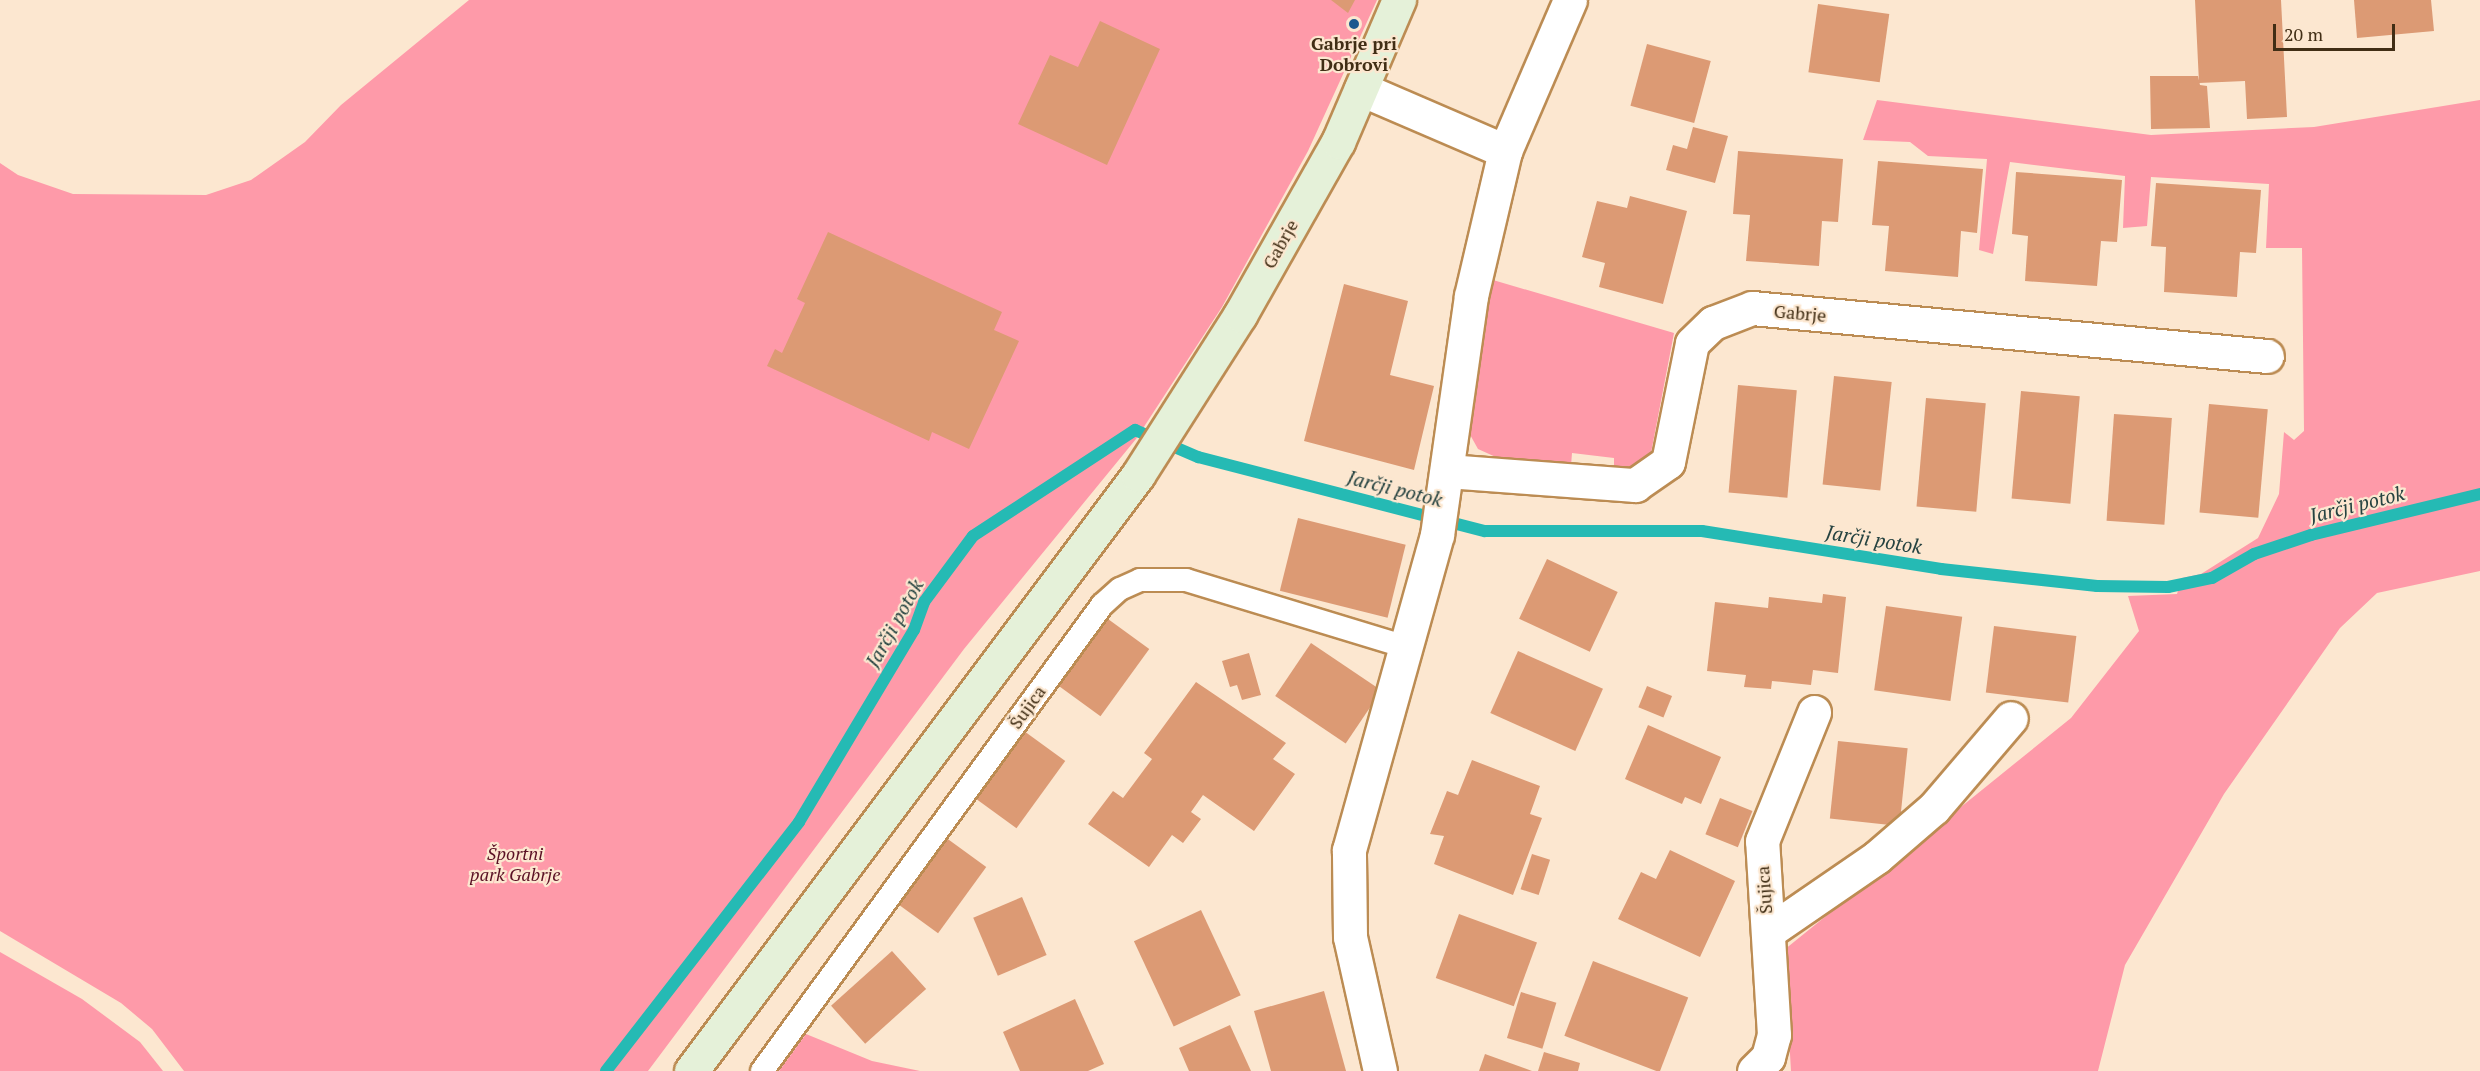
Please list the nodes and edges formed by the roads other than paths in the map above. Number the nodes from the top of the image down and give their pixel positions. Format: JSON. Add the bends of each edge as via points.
{"nodes":[{"id":1,"x":1399,"y":0,"type":"edge"},
{"id":2,"x":1570,"y":0,"type":"edge"},
{"id":3,"x":1361,"y":89,"type":"junction"},
{"id":4,"x":1505,"y":151,"type":"junction"},
{"id":5,"x":2267,"y":356,"type":"dead end"},
{"id":6,"x":1447,"y":471,"type":"junction"},
{"id":7,"x":1407,"y":647,"type":"junction"},
{"id":8,"x":1814,"y":712,"type":"dead end"},
{"id":9,"x":2011,"y":718,"type":"dead end"},
{"id":10,"x":1768,"y":932,"type":"junction"},
{"id":11,"x":691,"y":1071,"type":"edge"},
{"id":12,"x":762,"y":1071,"type":"edge"},
{"id":13,"x":1380,"y":1071,"type":"edge"},
{"id":14,"x":1754,"y":1071,"type":"edge"}],
"edges":[{"from":1,"to":3,"type":"street","name":"Gabrje"},
{"from":2,"to":4,"type":"street"},
{"from":3,"to":4,"type":"street"},
{"from":3,"to":11,"type":"street","name":"Gabrje","via":[[1332,152],[1138,475]]},
{"from":4,"to":6,"type":"street","via":[[1471,296]]},
{"from":5,"to":6,"type":"street","name":"Gabrje","via":[[1752,308],[1713,323],[1692,343],[1668,462],[1635,486]]},
{"from":6,"to":7,"type":"street","via":[[1439,522]]},
{"from":7,"to":12,"type":"lane","name":"Šujica","via":[[1186,580],[1140,580],[1120,588],[1102,605]]},
{"from":7,"to":13,"type":"street","via":[[1349,850],[1350,937]]},
{"from":8,"to":10,"type":"street","name":"Šujica","via":[[1762,841]]},
{"from":9,"to":10,"type":"street","via":[[1934,808],[1877,858]]},
{"from":10,"to":14,"type":"street","name":"Šujica","via":[[1774,1035],[1768,1057]]}]}
